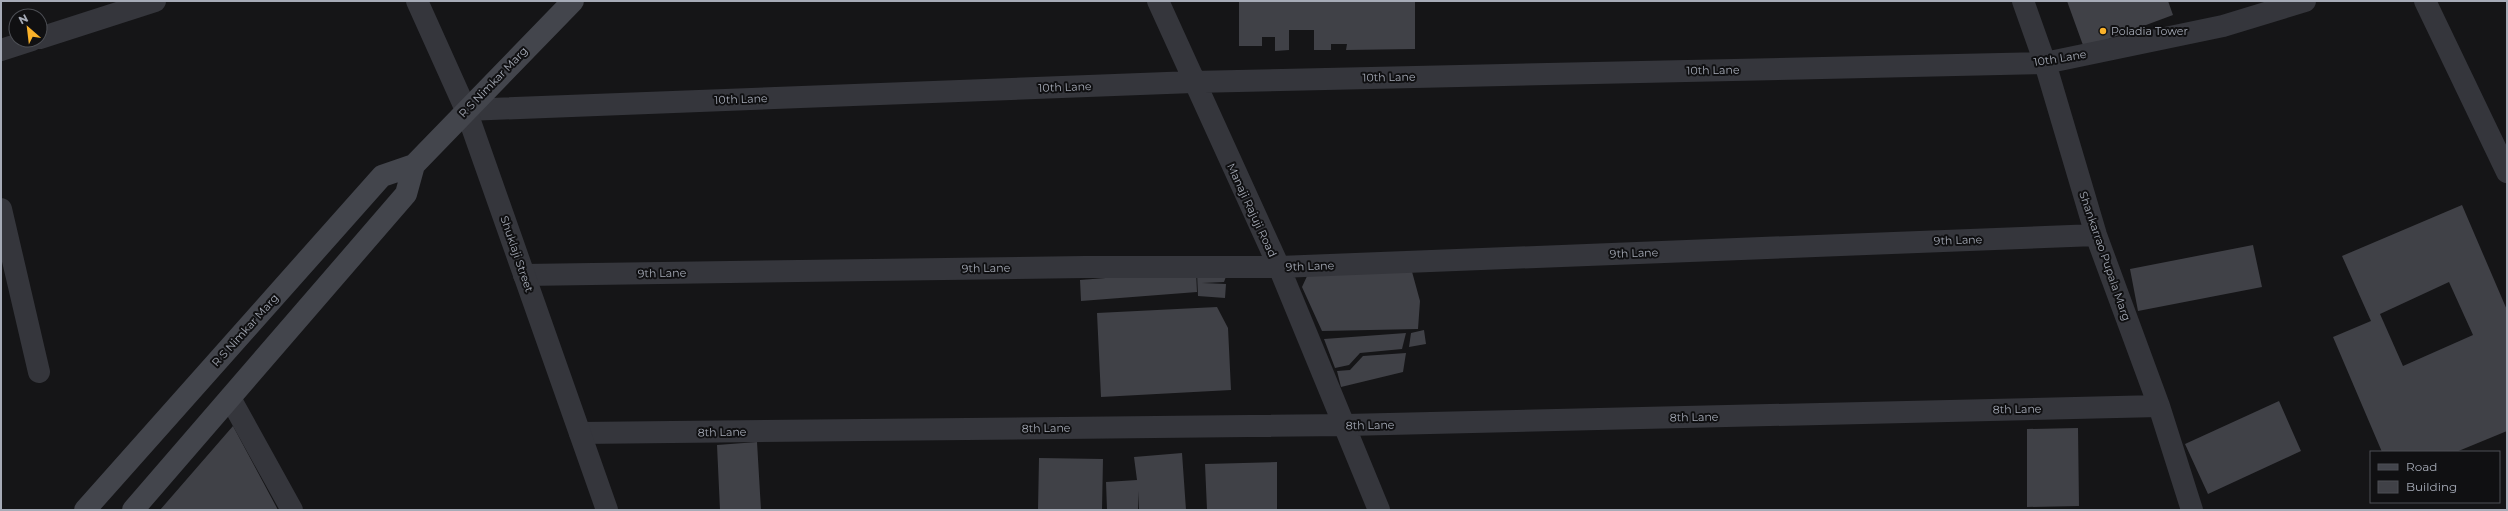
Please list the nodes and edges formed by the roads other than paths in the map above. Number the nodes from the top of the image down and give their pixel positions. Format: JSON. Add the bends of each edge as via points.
{"nodes":[{"id":1,"x":155,"y":1,"type":"edge"},
{"id":2,"x":417,"y":1,"type":"edge"},
{"id":3,"x":573,"y":1,"type":"edge"},
{"id":4,"x":1158,"y":1,"type":"edge"},
{"id":5,"x":2023,"y":1,"type":"edge"},
{"id":6,"x":2305,"y":1,"type":"edge"},
{"id":7,"x":2425,"y":1,"type":"edge"},
{"id":8,"x":48,"y":35,"type":"edge"},
{"id":9,"x":2045,"y":63,"type":"junction"},
{"id":10,"x":1193,"y":82,"type":"junction"},
{"id":11,"x":466,"y":110,"type":"junction"},
{"id":12,"x":414,"y":165,"type":"junction"},
{"id":13,"x":2507,"y":172,"type":"edge"},
{"id":14,"x":1,"y":209,"type":"edge"},
{"id":15,"x":2096,"y":235,"type":"junction"},
{"id":16,"x":1279,"y":267,"type":"junction"},
{"id":17,"x":524,"y":276,"type":"junction"},
{"id":18,"x":39,"y":372,"type":"dead end"},
{"id":19,"x":230,"y":398,"type":"junction"},
{"id":20,"x":2159,"y":406,"type":"junction"},
{"id":21,"x":1346,"y":425,"type":"junction"},
{"id":22,"x":580,"y":433,"type":"junction"},
{"id":23,"x":85,"y":510,"type":"edge"},
{"id":24,"x":132,"y":510,"type":"edge"},
{"id":25,"x":292,"y":510,"type":"edge"},
{"id":26,"x":607,"y":510,"type":"edge"},
{"id":27,"x":1379,"y":510,"type":"edge"},
{"id":28,"x":2192,"y":510,"type":"edge"}],
"edges":[{"from":1,"to":8,"type":"street"},
{"from":2,"to":11,"type":"street","name":"Shuklaji Street"},
{"from":3,"to":11,"type":"main road","name":"R S Nimkar Marg"},
{"from":4,"to":10,"type":"street","name":"Manaji Rajuji Road"},
{"from":5,"to":9,"type":"street","name":"Shankarrao Pupala Marg"},
{"from":6,"to":9,"type":"street","name":"10th Lane","via":[[2224,26]]},
{"from":7,"to":13,"type":"street"},
{"from":9,"to":10,"type":"street","name":"10th Lane"},
{"from":9,"to":15,"type":"street","name":"Shankarrao Pupala Marg"},
{"from":10,"to":11,"type":"street","name":"10th Lane"},
{"from":10,"to":16,"type":"street","name":"Manaji Rajuji Road"},
{"from":11,"to":12,"type":"main road","name":"R S Nimkar Marg"},
{"from":11,"to":17,"type":"street","name":"Shuklaji Street"},
{"from":12,"to":19,"type":"main road","name":"R S Nimkar Marg","via":[[406,194]]},
{"from":12,"to":23,"type":"main road","name":"R S Nimkar Marg","via":[[382,176]]},
{"from":14,"to":18,"type":"street"},
{"from":15,"to":16,"type":"street","name":"9th Lane"},
{"from":15,"to":20,"type":"street","name":"Shankarrao Pupala Marg"},
{"from":16,"to":17,"type":"street","name":"9th Lane","via":[[1085,267]]},
{"from":16,"to":21,"type":"street","name":"Manaji Rajuji Road"},
{"from":17,"to":22,"type":"street","name":"Shuklaji Street"},
{"from":19,"to":24,"type":"main road","name":"R S Nimkar Marg"},
{"from":19,"to":25,"type":"street"},
{"from":20,"to":21,"type":"street","name":"8th Lane"},
{"from":20,"to":28,"type":"street","name":"Shankarrao Pupala Marg"},
{"from":21,"to":22,"type":"street","name":"8th Lane"},
{"from":21,"to":27,"type":"street","name":"Manaji Rajuji Road"},
{"from":22,"to":26,"type":"street","name":"Shuklaji Street"}]}
